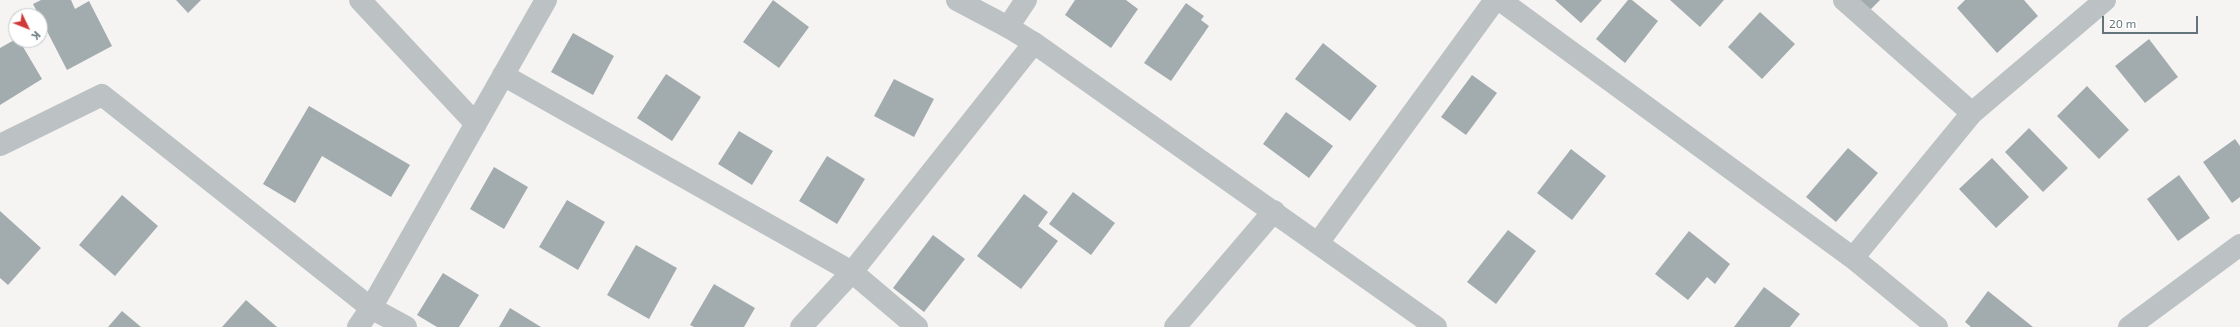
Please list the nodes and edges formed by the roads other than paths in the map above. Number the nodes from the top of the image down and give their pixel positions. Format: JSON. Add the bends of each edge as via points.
{"nodes":[{"id":1,"x":360,"y":0,"type":"edge"},
{"id":2,"x":546,"y":0,"type":"edge"},
{"id":3,"x":957,"y":0,"type":"edge"},
{"id":4,"x":1026,"y":0,"type":"edge"},
{"id":5,"x":1495,"y":0,"type":"edge"},
{"id":6,"x":1500,"y":0,"type":"edge"},
{"id":7,"x":1844,"y":0,"type":"edge"},
{"id":8,"x":2105,"y":0,"type":"edge"},
{"id":9,"x":1008,"y":26,"type":"junction"},
{"id":10,"x":1034,"y":43,"type":"junction"},
{"id":11,"x":503,"y":75,"type":"junction"},
{"id":12,"x":1972,"y":112,"type":"junction"},
{"id":13,"x":476,"y":124,"type":"junction"},
{"id":14,"x":0,"y":145,"type":"edge"},
{"id":15,"x":1274,"y":212,"type":"junction"},
{"id":16,"x":1318,"y":243,"type":"junction"},
{"id":17,"x":2240,"y":245,"type":"edge"},
{"id":18,"x":1853,"y":258,"type":"junction"},
{"id":19,"x":852,"y":272,"type":"junction"},
{"id":20,"x":371,"y":308,"type":"junction"},
{"id":21,"x":358,"y":327,"type":"edge"},
{"id":22,"x":406,"y":327,"type":"edge"},
{"id":23,"x":801,"y":327,"type":"edge"},
{"id":24,"x":917,"y":327,"type":"edge"},
{"id":25,"x":1175,"y":327,"type":"edge"},
{"id":26,"x":1436,"y":327,"type":"edge"},
{"id":27,"x":1937,"y":327,"type":"edge"},
{"id":28,"x":2129,"y":327,"type":"edge"}],
"edges":[{"from":1,"to":13,"type":"street"},
{"from":2,"to":11,"type":"street"},
{"from":3,"to":9,"type":"street"},
{"from":4,"to":9,"type":"street"},
{"from":5,"to":16,"type":"street"},
{"from":6,"to":18,"type":"street"},
{"from":7,"to":12,"type":"street"},
{"from":8,"to":12,"type":"street"},
{"from":9,"to":10,"type":"street"},
{"from":10,"to":15,"type":"street"},
{"from":10,"to":19,"type":"street"},
{"from":11,"to":13,"type":"street"},
{"from":11,"to":19,"type":"street"},
{"from":12,"to":18,"type":"street"},
{"from":13,"to":20,"type":"street"},
{"from":14,"to":20,"type":"street","via":[[102,95]]},
{"from":15,"to":16,"type":"street"},
{"from":15,"to":25,"type":"street"},
{"from":16,"to":26,"type":"street"},
{"from":17,"to":28,"type":"street"},
{"from":18,"to":27,"type":"street"},
{"from":19,"to":23,"type":"street"},
{"from":19,"to":24,"type":"street"},
{"from":20,"to":21,"type":"street"},
{"from":20,"to":22,"type":"street"}]}
